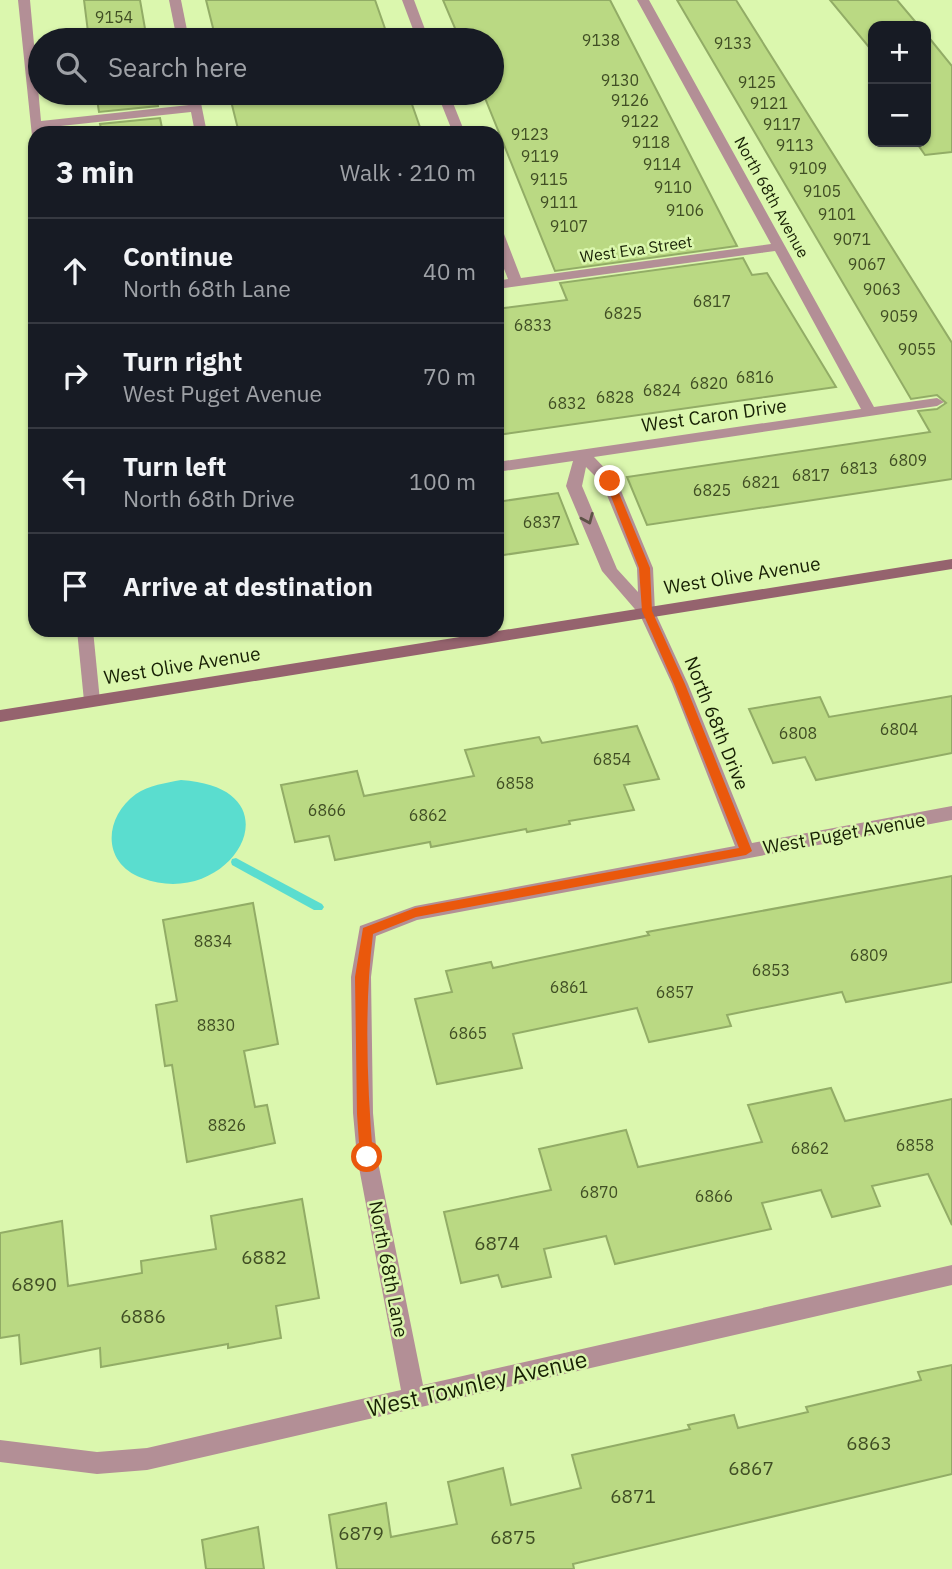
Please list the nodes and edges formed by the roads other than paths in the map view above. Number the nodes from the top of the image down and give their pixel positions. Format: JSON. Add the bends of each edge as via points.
{"nodes":[{"id":1,"x":24,"y":0,"type":"edge"},
{"id":2,"x":175,"y":0,"type":"edge"},
{"id":3,"x":408,"y":0,"type":"edge"},
{"id":4,"x":643,"y":0,"type":"edge"},
{"id":5,"x":181,"y":28,"type":"edge"},
{"id":6,"x":418,"y":28,"type":"edge"},
{"id":7,"x":28,"y":47,"type":"edge"},
{"id":8,"x":33,"y":105,"type":"edge"},
{"id":9,"x":195,"y":105,"type":"edge"},
{"id":10,"x":448,"y":105,"type":"edge"},
{"id":11,"x":196,"y":108,"type":"junction"},
{"id":12,"x":35,"y":126,"type":"edge"},
{"id":13,"x":58,"y":126,"type":"edge"},
{"id":14,"x":200,"y":126,"type":"edge"},
{"id":15,"x":456,"y":126,"type":"edge"},
{"id":16,"x":779,"y":247,"type":"junction"},
{"id":17,"x":504,"y":252,"type":"edge"},
{"id":18,"x":516,"y":282,"type":"junction"},
{"id":19,"x":504,"y":284,"type":"edge"},
{"id":20,"x":937,"y":402,"type":"dead end"},
{"id":21,"x":870,"y":412,"type":"junction"},
{"id":22,"x":582,"y":454,"type":"junction"},
{"id":23,"x":504,"y":466,"type":"edge"},
{"id":24,"x":952,"y":564,"type":"edge"},
{"id":25,"x":647,"y":611,"type":"junction"},
{"id":26,"x":504,"y":634,"type":"edge"},
{"id":27,"x":86,"y":637,"type":"edge"},
{"id":28,"x":487,"y":637,"type":"edge"},
{"id":29,"x":92,"y":701,"type":"junction"},
{"id":30,"x":0,"y":716,"type":"edge"},
{"id":31,"x":952,"y":813,"type":"edge"},
{"id":32,"x":746,"y":851,"type":"junction"},
{"id":33,"x":367,"y":932,"type":"joint"},
{"id":34,"x":952,"y":1275,"type":"edge"},
{"id":35,"x":414,"y":1398,"type":"junction"},
{"id":36,"x":0,"y":1451,"type":"edge"}],
"edges":[{"from":1,"to":7,"type":"street"},
{"from":2,"to":5,"type":"street"},
{"from":3,"to":6,"type":"street"},
{"from":4,"to":16,"type":"street","name":"North 68th Avenue"},
{"from":8,"to":12,"type":"street"},
{"from":9,"to":11,"type":"street"},
{"from":10,"to":15,"type":"street"},
{"from":11,"to":13,"type":"street"},
{"from":11,"to":14,"type":"street"},
{"from":16,"to":18,"type":"street","name":"West Eva Street"},
{"from":16,"to":21,"type":"street","name":"North 68th Avenue"},
{"from":17,"to":18,"type":"street"},
{"from":18,"to":19,"type":"street","name":"West Eva Street"},
{"from":20,"to":21,"type":"street","name":"West Caron Drive"},
{"from":21,"to":22,"type":"street","name":"West Caron Drive"},
{"from":22,"to":23,"type":"street","name":"West Caron Drive"},
{"from":22,"to":25,"type":"street","name":"North 68th Drive","via":[[610,481],[645,568]]},
{"from":22,"to":25,"type":"street","name":"North 68th Drive","one_way":true,"via":[[574,486],[610,572]]},
{"from":24,"to":25,"type":"main road","name":"West Olive Avenue"},
{"from":25,"to":26,"type":"main road","name":"West Olive Avenue"},
{"from":25,"to":32,"type":"street","name":"North 68th Drive"},
{"from":27,"to":29,"type":"street"},
{"from":28,"to":29,"type":"main road","name":"West Olive Avenue"},
{"from":29,"to":30,"type":"main road","name":"West Olive Avenue"},
{"from":31,"to":32,"type":"street","name":"West Puget Avenue"},
{"from":32,"to":33,"type":"street","name":"West Puget Avenue","via":[[415,913]]},
{"from":33,"to":35,"type":"street","name":"North 68th Lane","via":[[362,977],[367,1157]]},
{"from":34,"to":35,"type":"street","name":"West Townley Avenue"},
{"from":35,"to":36,"type":"street","name":"West Townley Avenue","via":[[147,1459],[97,1463]]}]}
